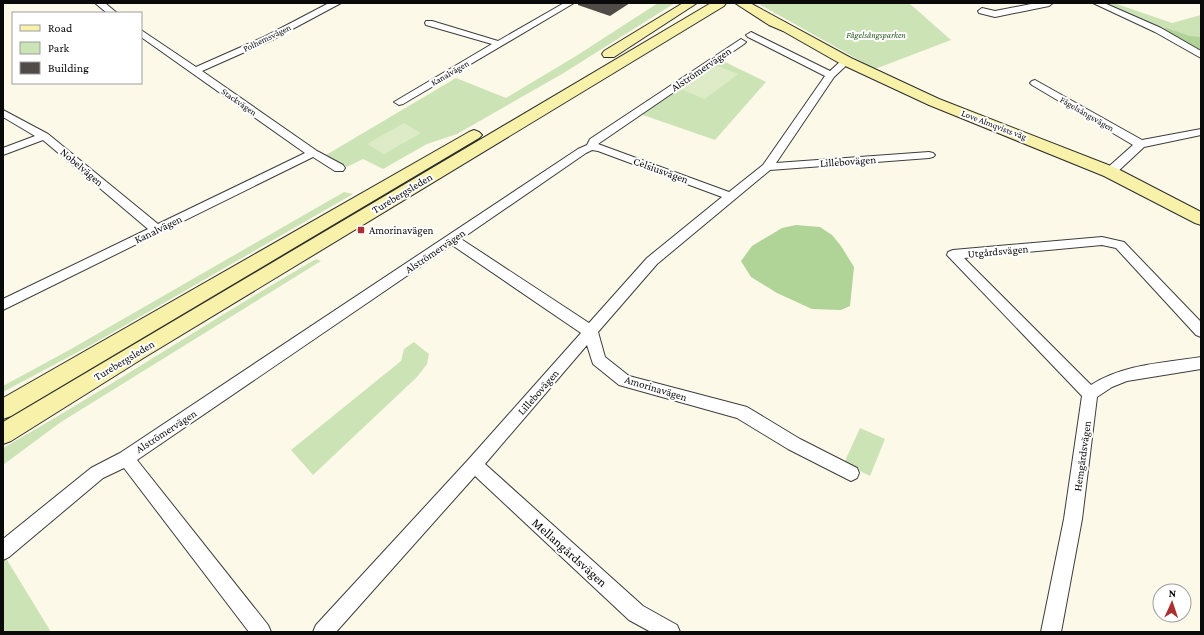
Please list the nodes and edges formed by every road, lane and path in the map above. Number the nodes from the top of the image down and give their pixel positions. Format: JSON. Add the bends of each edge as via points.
{"nodes":[{"id":1,"x":99,"y":3,"type":"edge"},
{"id":2,"x":337,"y":3,"type":"edge"},
{"id":3,"x":570,"y":3,"type":"edge"},
{"id":4,"x":691,"y":3,"type":"edge"},
{"id":5,"x":720,"y":3,"type":"edge"},
{"id":6,"x":741,"y":3,"type":"edge"},
{"id":7,"x":751,"y":3,"type":"edge"},
{"id":8,"x":1049,"y":3,"type":"edge"},
{"id":9,"x":1096,"y":3,"type":"edge"},
{"id":10,"x":982,"y":11,"type":"dead end"},
{"id":11,"x":112,"y":12,"type":"edge"},
{"id":12,"x":430,"y":23,"type":"dead end"},
{"id":13,"x":788,"y":28,"type":"junction"},
{"id":14,"x":142,"y":34,"type":"edge"},
{"id":15,"x":751,"y":35,"type":"dead end"},
{"id":16,"x":741,"y":42,"type":"dead end"},
{"id":17,"x":500,"y":44,"type":"junction"},
{"id":18,"x":1201,"y":55,"type":"edge"},
{"id":19,"x":846,"y":61,"type":"junction"},
{"id":20,"x":195,"y":71,"type":"junction"},
{"id":21,"x":831,"y":75,"type":"junction"},
{"id":22,"x":1035,"y":83,"type":"dead end"},
{"id":23,"x":400,"y":102,"type":"dead end"},
{"id":24,"x":3,"y":113,"type":"edge"},
{"id":25,"x":1201,"y":132,"type":"edge"},
{"id":26,"x":44,"y":136,"type":"junction"},
{"id":27,"x":1140,"y":144,"type":"junction"},
{"id":28,"x":591,"y":147,"type":"junction"},
{"id":29,"x":3,"y":152,"type":"edge"},
{"id":30,"x":313,"y":153,"type":"junction"},
{"id":31,"x":929,"y":155,"type":"dead end"},
{"id":32,"x":767,"y":167,"type":"junction"},
{"id":33,"x":339,"y":168,"type":"dead end"},
{"id":34,"x":1110,"y":172,"type":"junction"},
{"id":35,"x":730,"y":196,"type":"junction"},
{"id":36,"x":1201,"y":219,"type":"edge"},
{"id":37,"x":156,"y":229,"type":"junction"},
{"id":38,"x":452,"y":239,"type":"junction"},
{"id":39,"x":3,"y":305,"type":"edge"},
{"id":40,"x":1201,"y":331,"type":"edge"},
{"id":41,"x":591,"y":332,"type":"junction"},
{"id":42,"x":1201,"y":363,"type":"edge"},
{"id":43,"x":1090,"y":394,"type":"junction"},
{"id":44,"x":3,"y":409,"type":"edge"},
{"id":45,"x":3,"y":434,"type":"edge"},
{"id":46,"x":126,"y":458,"type":"junction"},
{"id":47,"x":474,"y":465,"type":"junction"},
{"id":48,"x":851,"y":473,"type":"dead end"},
{"id":49,"x":3,"y":550,"type":"edge"},
{"id":50,"x":261,"y":632,"type":"edge"},
{"id":51,"x":323,"y":632,"type":"edge"},
{"id":52,"x":670,"y":632,"type":"edge"},
{"id":53,"x":1050,"y":632,"type":"edge"}],
"edges":[{"from":1,"to":11,"type":"street"},
{"from":2,"to":20,"type":"street","name":"Polhemsvägen","via":[[269,38]]},
{"from":3,"to":17,"type":"street","name":"Kanalvägen"},
{"from":4,"to":44,"type":"main road","name":"Turebergsleden","via":[[510,114]]},
{"from":5,"to":45,"type":"main road","name":"Turebergsleden"},
{"from":6,"to":13,"type":"main road","name":"Love Almqvists väg"},
{"from":7,"to":13,"type":"main road","name":"Love Almqvists väg"},
{"from":8,"to":10,"type":"street","via":[[995,14]]},
{"from":9,"to":18,"type":"street","via":[[1158,30]]},
{"from":12,"to":17,"type":"street"},
{"from":13,"to":19,"type":"main road","name":"Love Almqvists väg"},
{"from":14,"to":20,"type":"street","name":"Stackvägen"},
{"from":15,"to":21,"type":"street"},
{"from":16,"to":28,"type":"street","name":"Alströmervägen","via":[[594,141]]},
{"from":17,"to":23,"type":"street","name":"Kanalvägen"},
{"from":19,"to":21,"type":"street","name":"Lillebovägen"},
{"from":19,"to":34,"type":"main road","name":"Love Almqvists väg","via":[[934,102]]},
{"from":20,"to":30,"type":"street","name":"Stackvägen"},
{"from":21,"to":32,"type":"street","name":"Lillebovägen"},
{"from":22,"to":27,"type":"street","name":"Fågelsångsvägen"},
{"from":24,"to":26,"type":"street","name":"Nobelvägen"},
{"from":25,"to":27,"type":"street"},
{"from":26,"to":29,"type":"street"},
{"from":26,"to":37,"type":"street","name":"Nobelvägen"},
{"from":27,"to":34,"type":"street"},
{"from":28,"to":35,"type":"street","name":"Celsiusvägen","via":[[600,148]]},
{"from":28,"to":38,"type":"street","name":"Alströmervägen"},
{"from":30,"to":33,"type":"street","name":"Stackvägen"},
{"from":30,"to":37,"type":"street","name":"Kanalvägen"},
{"from":31,"to":32,"type":"street","name":"Lillebovägen"},
{"from":32,"to":35,"type":"street","name":"Lillebovägen"},
{"from":34,"to":36,"type":"main road","name":"Love Almqvists väg"},
{"from":35,"to":41,"type":"street","name":"Lillebovägen","via":[[652,261]]},
{"from":37,"to":39,"type":"street","name":"Kanalvägen"},
{"from":38,"to":41,"type":"street"},
{"from":38,"to":46,"type":"street","name":"Alströmervägen"},
{"from":40,"to":43,"type":"street","name":"Utgårdsvägen","via":[[1120,245],[1111,242],[953,255]]},
{"from":41,"to":47,"type":"street","name":"Lillebovägen"},
{"from":41,"to":48,"type":"street","name":"Amorinavägen","via":[[598,360],[624,381],[741,412],[794,444]]},
{"from":42,"to":43,"type":"street","via":[[1124,376]]},
{"from":43,"to":53,"type":"street","name":"Hemgårdsvägen","via":[[1073,519]]},
{"from":46,"to":49,"type":"street","name":"Alströmervägen","via":[[97,474]]},
{"from":46,"to":50,"type":"street","name":"Alströmervägen"},
{"from":47,"to":51,"type":"street","name":"Lillebovägen"},
{"from":47,"to":52,"type":"street","name":"Mellangårdsvägen","via":[[636,613]]}]}
